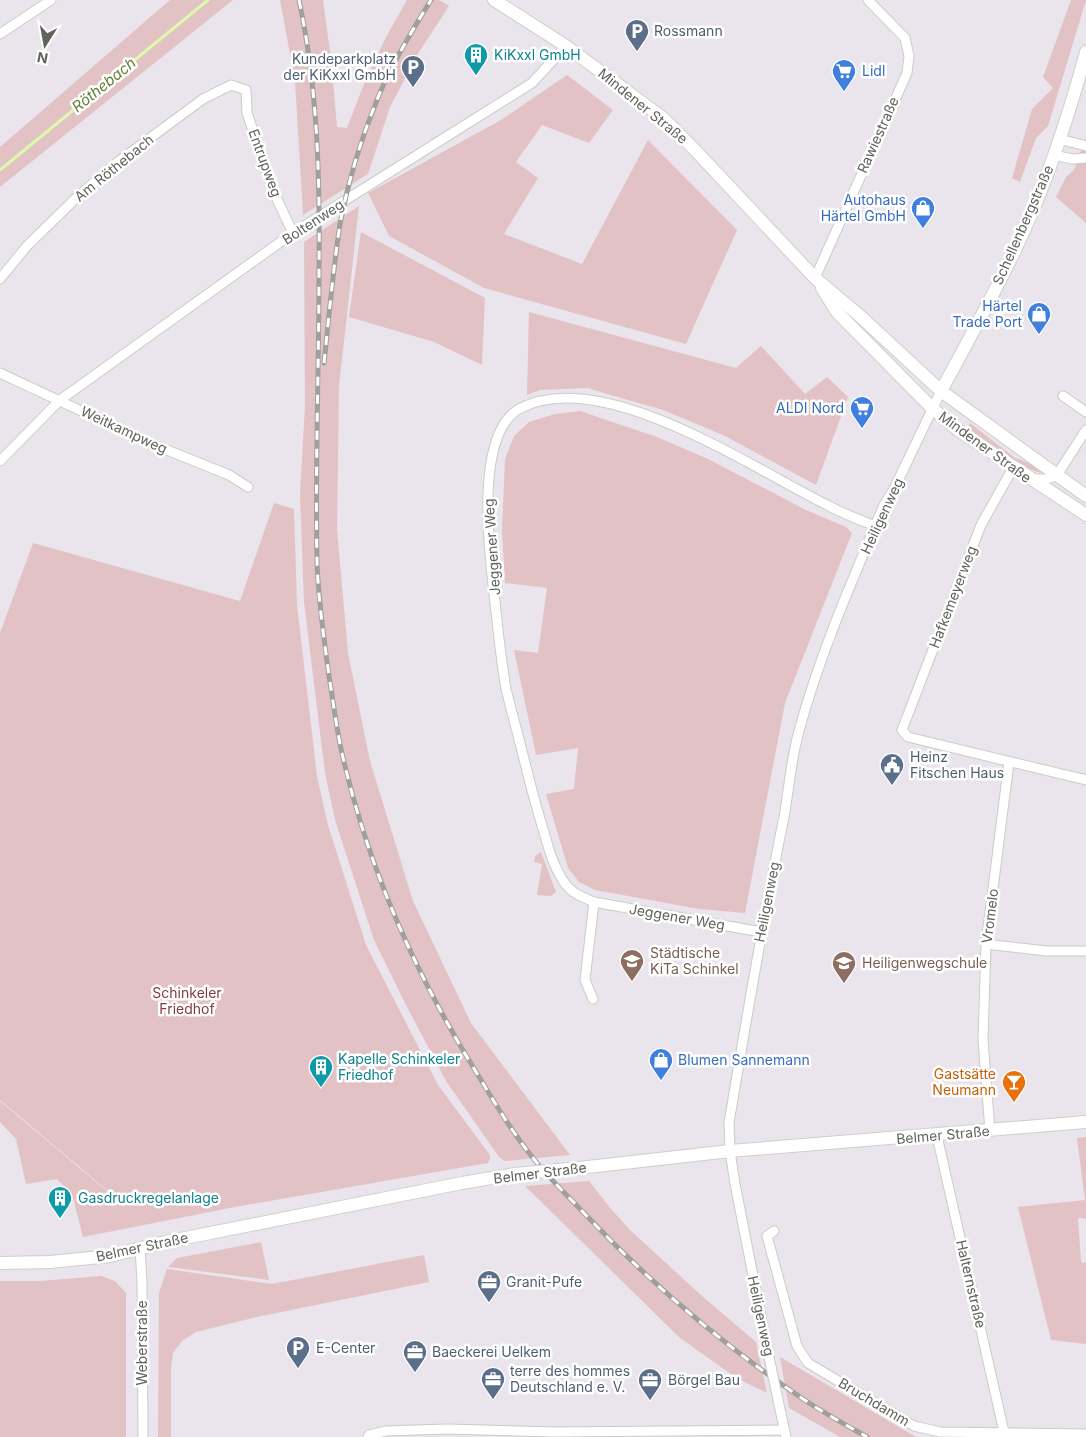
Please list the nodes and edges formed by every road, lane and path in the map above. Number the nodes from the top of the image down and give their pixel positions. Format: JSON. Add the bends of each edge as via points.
{"nodes":[{"id":1,"x":51,"y":0,"type":"edge"},
{"id":2,"x":494,"y":0,"type":"edge"},
{"id":3,"x":868,"y":0,"type":"edge"},
{"id":4,"x":0,"y":34,"type":"edge"},
{"id":5,"x":566,"y":46,"type":"junction"},
{"id":6,"x":1086,"y":52,"type":"edge"},
{"id":7,"x":246,"y":90,"type":"joint"},
{"id":8,"x":1059,"y":139,"type":"junction"},
{"id":9,"x":1086,"y":146,"type":"edge"},
{"id":10,"x":1054,"y":155,"type":"junction"},
{"id":11,"x":1086,"y":158,"type":"edge"},
{"id":12,"x":293,"y":233,"type":"junction"},
{"id":13,"x":815,"y":278,"type":"junction"},
{"id":14,"x":0,"y":279,"type":"edge"},
{"id":15,"x":0,"y":373,"type":"edge"},
{"id":16,"x":941,"y":391,"type":"junction"},
{"id":17,"x":1063,"y":396,"type":"dead end"},
{"id":18,"x":60,"y":400,"type":"junction"},
{"id":19,"x":932,"y":408,"type":"junction"},
{"id":20,"x":1086,"y":412,"type":"edge"},
{"id":21,"x":1086,"y":430,"type":"edge"},
{"id":22,"x":0,"y":461,"type":"edge"},
{"id":23,"x":1013,"y":468,"type":"junction"},
{"id":24,"x":1057,"y":475,"type":"junction"},
{"id":25,"x":1029,"y":478,"type":"junction"},
{"id":26,"x":248,"y":487,"type":"dead end"},
{"id":27,"x":1086,"y":496,"type":"edge"},
{"id":28,"x":1086,"y":515,"type":"edge"},
{"id":29,"x":876,"y":526,"type":"junction"},
{"id":30,"x":1009,"y":762,"type":"junction"},
{"id":31,"x":1086,"y":780,"type":"edge"},
{"id":32,"x":594,"y":902,"type":"junction"},
{"id":33,"x":761,"y":932,"type":"junction"},
{"id":34,"x":986,"y":944,"type":"junction"},
{"id":35,"x":1086,"y":951,"type":"edge"},
{"id":36,"x":593,"y":999,"type":"dead end"},
{"id":37,"x":1086,"y":1122,"type":"edge"},
{"id":38,"x":990,"y":1131,"type":"junction"},
{"id":39,"x":936,"y":1136,"type":"junction"},
{"id":40,"x":730,"y":1151,"type":"junction"},
{"id":41,"x":774,"y":1230,"type":"dead end"},
{"id":42,"x":140,"y":1248,"type":"junction"},
{"id":43,"x":0,"y":1263,"type":"edge"},
{"id":44,"x":1004,"y":1432,"type":"junction"},
{"id":45,"x":785,"y":1433,"type":"edge"},
{"id":46,"x":1086,"y":1434,"type":"edge"},
{"id":47,"x":143,"y":1437,"type":"edge"},
{"id":48,"x":368,"y":1437,"type":"edge"}],
"edges":[{"from":1,"to":4,"type":"street"},
{"from":2,"to":5,"type":"street","name":"Mindener Straße"},
{"from":3,"to":13,"type":"street","name":"Rawiestraße","via":[[905,38],[909,56],[906,72]]},
{"from":5,"to":12,"type":"street","name":"Boltenweg","via":[[532,83]]},
{"from":5,"to":13,"type":"street","name":"Mindener Straße","via":[[662,118]]},
{"from":6,"to":8,"type":"street","name":"Schellenbergstraße"},
{"from":7,"to":12,"type":"street","name":"Entrupweg","via":[[247,113],[274,193]]},
{"from":7,"to":14,"type":"street","name":"Am Röthebach","via":[[231,85],[203,99],[119,161],[26,247]]},
{"from":8,"to":9,"type":"street"},
{"from":8,"to":10,"type":"street","name":"Schellenbergstraße"},
{"from":10,"to":11,"type":"street"},
{"from":10,"to":16,"type":"street","name":"Schellenbergstraße","via":[[1018,244]]},
{"from":12,"to":18,"type":"street","name":"Boltenweg"},
{"from":13,"to":16,"type":"street","name":"Mindener Straße"},
{"from":13,"to":19,"type":"street","name":"Mindener Straße","via":[[837,312]]},
{"from":15,"to":18,"type":"street","name":"Weitkampweg"},
{"from":16,"to":19,"type":"street","name":"Heiligenweg"},
{"from":16,"to":24,"type":"street","name":"Mindener Straße"},
{"from":17,"to":20,"type":"street"},
{"from":18,"to":22,"type":"street","name":"Boltenweg"},
{"from":18,"to":26,"type":"street","name":"Weitkampweg","via":[[152,444],[229,474]]},
{"from":19,"to":23,"type":"street","name":"Mindener Straße"},
{"from":19,"to":29,"type":"street","name":"Heiligenweg"},
{"from":21,"to":24,"type":"street"},
{"from":23,"to":25,"type":"street","name":"Mindener Straße"},
{"from":23,"to":30,"type":"street","name":"Hafkemeyerweg","via":[[981,525],[902,730],[908,738]]},
{"from":24,"to":25,"type":"street","via":[[1047,479]]},
{"from":24,"to":27,"type":"street","name":"Mindener Straße"},
{"from":25,"to":28,"type":"street","name":"Mindener Straße"},
{"from":29,"to":32,"type":"street","name":"Jeggener Weg","via":[[829,506],[719,446],[628,409],[599,401],[578,398],[534,403],[517,410],[501,430],[492,458],[488,489],[488,531],[507,692],[533,798],[558,871],[569,890]]},
{"from":29,"to":33,"type":"street","name":"Heiligenweg","via":[[820,665],[798,734]]},
{"from":30,"to":31,"type":"street"},
{"from":30,"to":34,"type":"street","name":"Vromelo"},
{"from":32,"to":33,"type":"street","name":"Jeggener Weg"},
{"from":32,"to":36,"type":"street","via":[[585,980]]},
{"from":33,"to":40,"type":"street","name":"Heiligenweg","via":[[729,1123]]},
{"from":34,"to":35,"type":"street","via":[[1046,951]]},
{"from":34,"to":38,"type":"street","name":"Vromelo","via":[[983,1040]]},
{"from":37,"to":38,"type":"street","name":"Belmer Straße"},
{"from":38,"to":39,"type":"street","name":"Belmer Straße"},
{"from":39,"to":40,"type":"street","name":"Belmer Straße"},
{"from":39,"to":44,"type":"street","name":"Halternstraße"},
{"from":40,"to":42,"type":"street","name":"Belmer Straße","bridge":true,"via":[[515,1174]]},
{"from":40,"to":45,"type":"street","name":"Heiligenweg","bridge":true},
{"from":41,"to":44,"type":"street","name":"Bruchdamm","via":[[767,1236],[797,1346],[808,1363],[914,1426],[940,1432]]},
{"from":42,"to":43,"type":"street","name":"Belmer Straße","via":[[72,1261]]},
{"from":42,"to":47,"type":"street","name":"Weberstraße"},
{"from":44,"to":46,"type":"street","name":"Bruchdamm"},
{"from":45,"to":48,"type":"street","via":[[447,1429],[386,1431]]}]}
